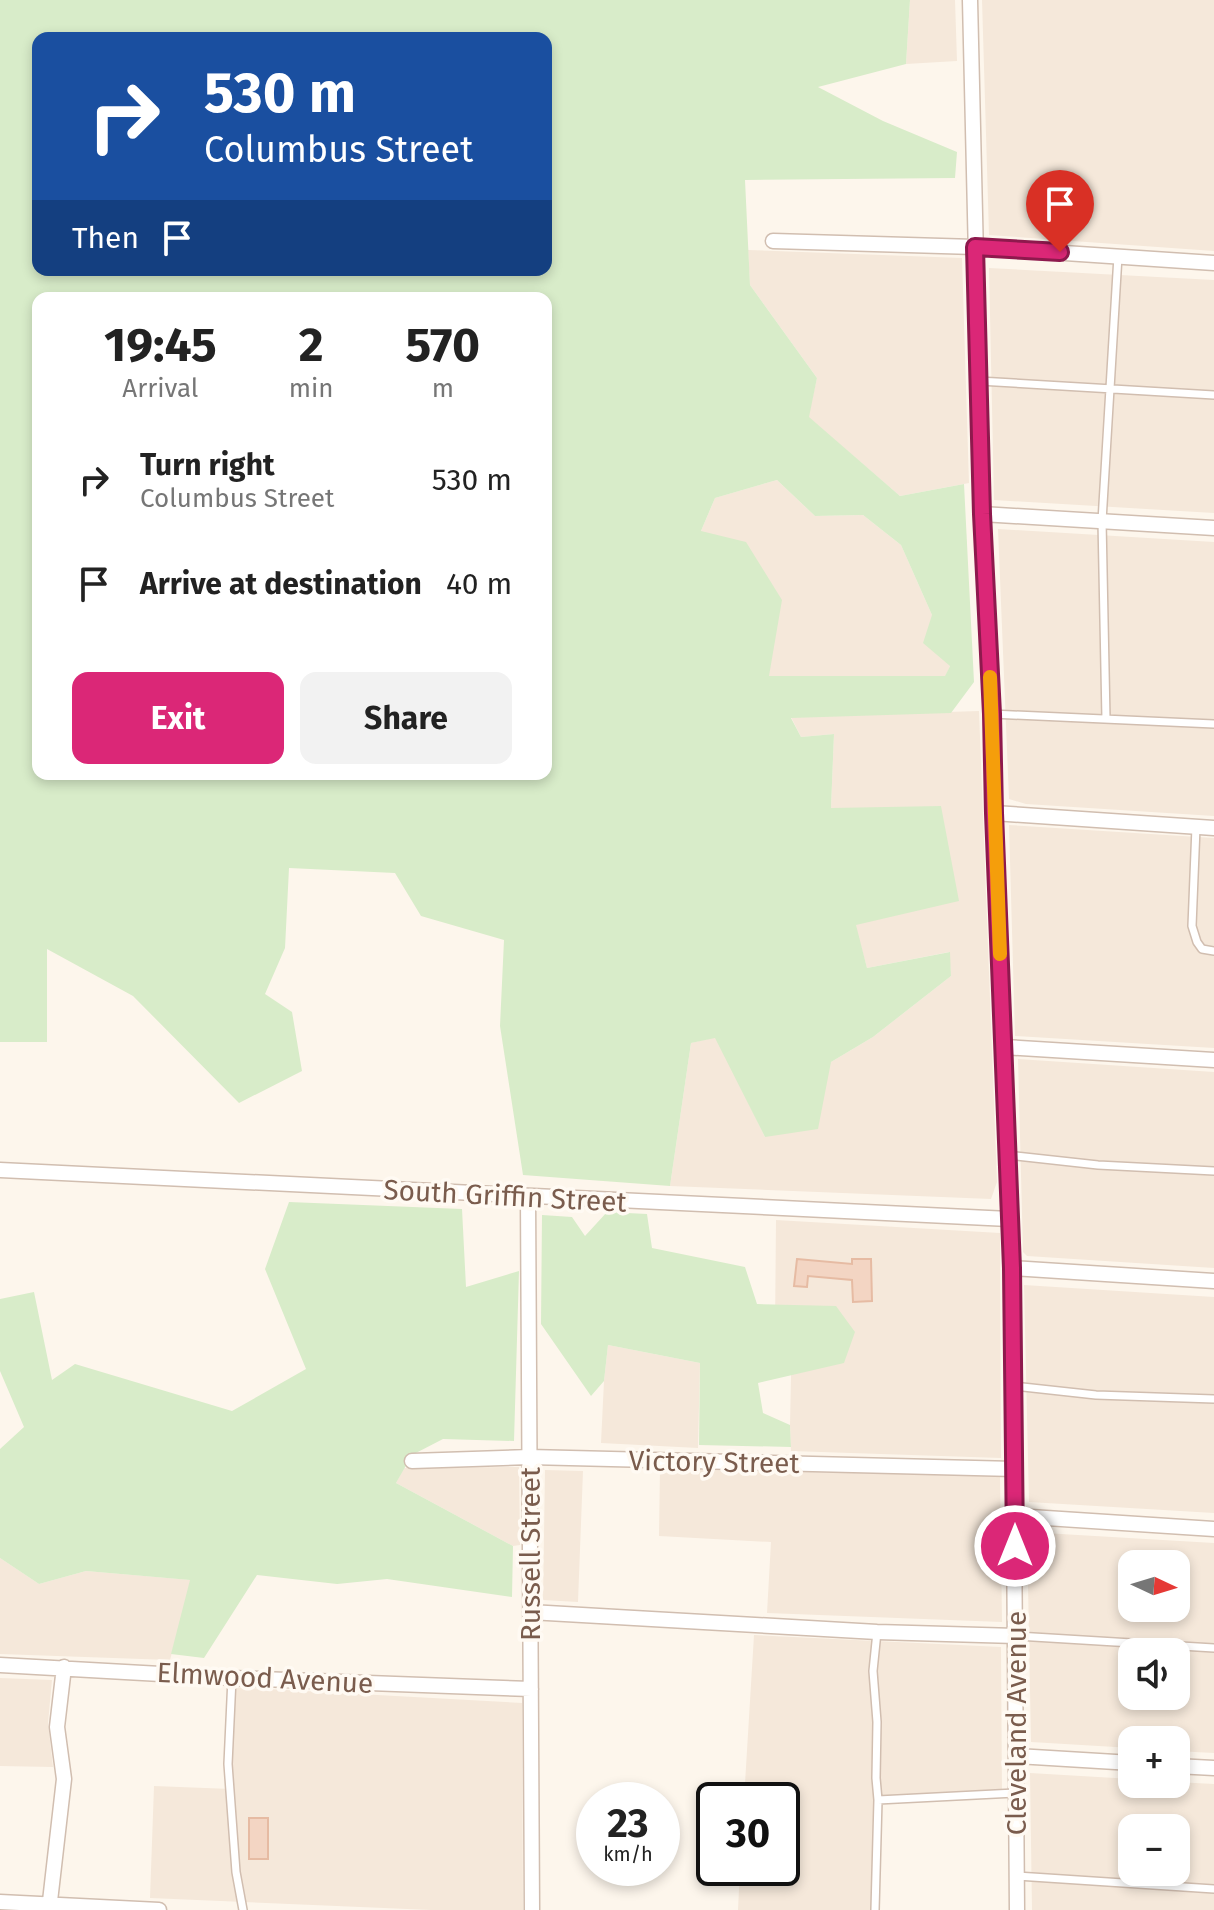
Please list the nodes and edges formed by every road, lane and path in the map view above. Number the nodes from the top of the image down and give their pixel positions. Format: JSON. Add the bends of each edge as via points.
{"nodes":[{"id":1,"x":970,"y":0,"type":"edge"},
{"id":2,"x":773,"y":241,"type":"dead end"},
{"id":3,"x":975,"y":247,"type":"junction"},
{"id":4,"x":1118,"y":256,"type":"junction"},
{"id":5,"x":1214,"y":263,"type":"edge"},
{"id":6,"x":979,"y":381,"type":"junction"},
{"id":7,"x":1110,"y":389,"type":"junction"},
{"id":8,"x":1214,"y":395,"type":"edge"},
{"id":9,"x":982,"y":514,"type":"junction"},
{"id":10,"x":1102,"y":521,"type":"junction"},
{"id":11,"x":1214,"y":528,"type":"edge"},
{"id":12,"x":992,"y":714,"type":"junction"},
{"id":13,"x":1106,"y":719,"type":"junction"},
{"id":14,"x":1214,"y":724,"type":"edge"},
{"id":15,"x":994,"y":813,"type":"junction"},
{"id":16,"x":1196,"y":827,"type":"junction"},
{"id":17,"x":1214,"y":828,"type":"edge"},
{"id":18,"x":1214,"y":951,"type":"edge"},
{"id":19,"x":1004,"y":1047,"type":"junction"},
{"id":20,"x":1214,"y":1060,"type":"edge"},
{"id":21,"x":1007,"y":1155,"type":"junction"},
{"id":22,"x":0,"y":1170,"type":"edge"},
{"id":23,"x":1214,"y":1171,"type":"edge"},
{"id":24,"x":528,"y":1197,"type":"junction"},
{"id":25,"x":1009,"y":1219,"type":"junction"},
{"id":26,"x":1012,"y":1268,"type":"junction"},
{"id":27,"x":1214,"y":1281,"type":"edge"},
{"id":28,"x":1014,"y":1386,"type":"junction"},
{"id":29,"x":1214,"y":1399,"type":"edge"},
{"id":30,"x":529,"y":1457,"type":"junction"},
{"id":31,"x":412,"y":1461,"type":"dead end"},
{"id":32,"x":1015,"y":1469,"type":"junction"},
{"id":33,"x":1015,"y":1516,"type":"junction"},
{"id":34,"x":1214,"y":1529,"type":"edge"},
{"id":35,"x":530,"y":1612,"type":"junction"},
{"id":36,"x":877,"y":1632,"type":"junction"},
{"id":37,"x":1016,"y":1636,"type":"junction"},
{"id":38,"x":1214,"y":1648,"type":"edge"},
{"id":39,"x":0,"y":1665,"type":"edge"},
{"id":40,"x":64,"y":1667,"type":"junction"},
{"id":41,"x":232,"y":1678,"type":"junction"},
{"id":42,"x":531,"y":1689,"type":"junction"},
{"id":43,"x":1017,"y":1756,"type":"junction"},
{"id":44,"x":1118,"y":1762,"type":"edge"},
{"id":45,"x":1190,"y":1767,"type":"edge"},
{"id":46,"x":1214,"y":1768,"type":"edge"},
{"id":47,"x":1016,"y":1793,"type":"junction"},
{"id":48,"x":878,"y":1800,"type":"junction"},
{"id":49,"x":1017,"y":1876,"type":"junction"},
{"id":50,"x":1214,"y":1889,"type":"edge"},
{"id":51,"x":0,"y":1902,"type":"edge"},
{"id":52,"x":49,"y":1907,"type":"edge"},
{"id":53,"x":159,"y":1910,"type":"edge"},
{"id":54,"x":243,"y":1910,"type":"edge"},
{"id":55,"x":532,"y":1910,"type":"edge"},
{"id":56,"x":875,"y":1910,"type":"edge"},
{"id":57,"x":1017,"y":1910,"type":"edge"}],
"edges":[{"from":1,"to":3,"type":"street","name":"Cleveland Avenue"},
{"from":2,"to":3,"type":"street"},
{"from":3,"to":4,"type":"street"},
{"from":3,"to":6,"type":"street","name":"Cleveland Avenue"},
{"from":4,"to":5,"type":"street"},
{"from":4,"to":7,"type":"lane"},
{"from":6,"to":7,"type":"lane"},
{"from":6,"to":9,"type":"street","name":"Cleveland Avenue"},
{"from":7,"to":8,"type":"lane"},
{"from":7,"to":10,"type":"lane"},
{"from":9,"to":10,"type":"street"},
{"from":9,"to":12,"type":"street","name":"Cleveland Avenue"},
{"from":10,"to":11,"type":"street"},
{"from":10,"to":13,"type":"lane"},
{"from":12,"to":13,"type":"lane"},
{"from":12,"to":15,"type":"street","name":"Cleveland Avenue"},
{"from":13,"to":14,"type":"lane"},
{"from":15,"to":16,"type":"street"},
{"from":15,"to":19,"type":"street","name":"Cleveland Avenue"},
{"from":16,"to":17,"type":"street"},
{"from":16,"to":18,"type":"lane","via":[[1192,926],[1202,949]]},
{"from":19,"to":20,"type":"street"},
{"from":19,"to":21,"type":"street","name":"Cleveland Avenue"},
{"from":21,"to":23,"type":"lane"},
{"from":21,"to":25,"type":"street","name":"Cleveland Avenue"},
{"from":22,"to":24,"type":"street","name":"South Griffin Street"},
{"from":24,"to":25,"type":"street","name":"South Griffin Street"},
{"from":24,"to":30,"type":"street","name":"Russell Street"},
{"from":25,"to":26,"type":"street","name":"Cleveland Avenue"},
{"from":26,"to":27,"type":"street"},
{"from":26,"to":28,"type":"street","name":"Cleveland Avenue"},
{"from":28,"to":29,"type":"lane"},
{"from":28,"to":32,"type":"street","name":"Cleveland Avenue"},
{"from":30,"to":31,"type":"street","name":"Victory Street"},
{"from":30,"to":32,"type":"street","name":"Victory Street"},
{"from":30,"to":35,"type":"street","name":"Russell Street"},
{"from":32,"to":33,"type":"street","name":"Cleveland Avenue"},
{"from":33,"to":34,"type":"street"},
{"from":33,"to":37,"type":"street","name":"Cleveland Avenue"},
{"from":35,"to":36,"type":"street"},
{"from":35,"to":42,"type":"street","name":"Russell Street"},
{"from":36,"to":37,"type":"street"},
{"from":36,"to":48,"type":"lane","via":[[873,1671]]},
{"from":37,"to":38,"type":"lane"},
{"from":37,"to":43,"type":"street","name":"Cleveland Avenue"},
{"from":39,"to":40,"type":"street","name":"Elmwood Avenue"},
{"from":40,"to":41,"type":"street","name":"Elmwood Avenue"},
{"from":40,"to":52,"type":"street","via":[[57,1727],[64,1779]]},
{"from":41,"to":42,"type":"street","name":"Elmwood Avenue"},
{"from":41,"to":54,"type":"lane","via":[[228,1764]]},
{"from":42,"to":55,"type":"street","name":"Russell Street"},
{"from":43,"to":44,"type":"street"},
{"from":43,"to":47,"type":"street","name":"Cleveland Avenue"},
{"from":45,"to":46,"type":"street"},
{"from":47,"to":48,"type":"lane"},
{"from":47,"to":49,"type":"street","name":"Cleveland Avenue"},
{"from":48,"to":56,"type":"lane"},
{"from":49,"to":50,"type":"lane"},
{"from":49,"to":57,"type":"street","name":"Cleveland Avenue"},
{"from":51,"to":52,"type":"street"},
{"from":52,"to":53,"type":"street"}]}
